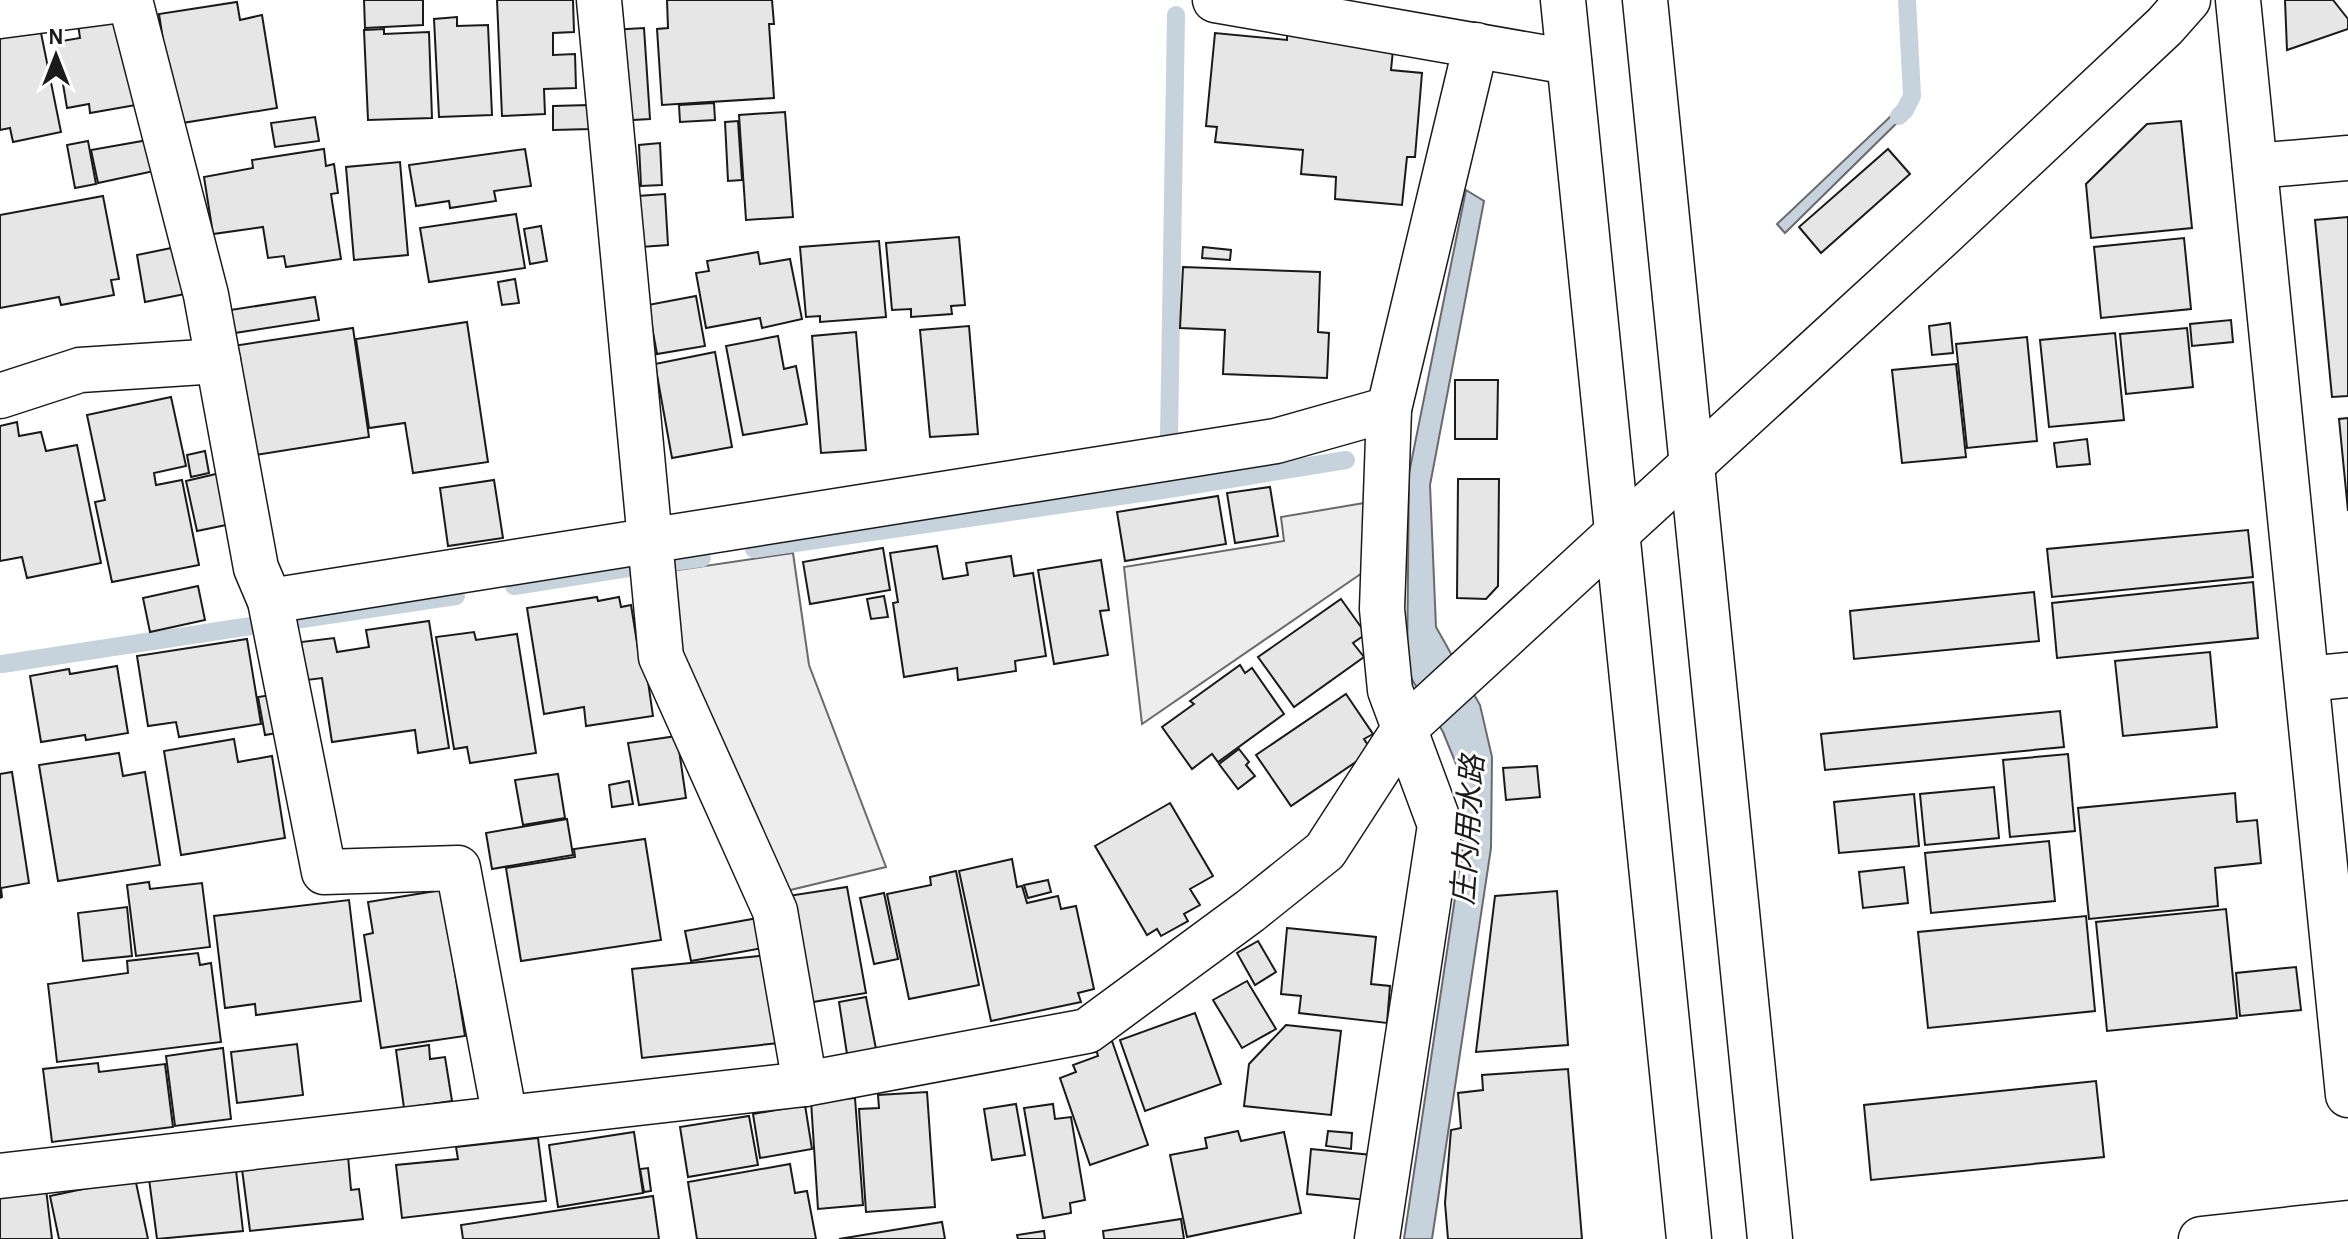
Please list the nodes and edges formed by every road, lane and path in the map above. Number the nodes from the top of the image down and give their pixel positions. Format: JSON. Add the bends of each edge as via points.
{"nodes":[{"id":1,"x":122,"y":0,"type":"edge"},
{"id":2,"x":130,"y":0,"type":"edge"},
{"id":3,"x":599,"y":0,"type":"edge"},
{"id":4,"x":1215,"y":0,"type":"edge"},
{"id":5,"x":1563,"y":0,"type":"edge"},
{"id":6,"x":1645,"y":0,"type":"edge"},
{"id":7,"x":2188,"y":0,"type":"edge"},
{"id":8,"x":2238,"y":0,"type":"edge"},
{"id":9,"x":0,"y":16,"type":"edge"},
{"id":10,"x":1476,"y":45,"type":"junction"},
{"id":11,"x":1569,"y":62,"type":"junction"},
{"id":12,"x":2348,"y":158,"type":"edge"},
{"id":13,"x":2255,"y":166,"type":"junction"},
{"id":14,"x":218,"y":361,"type":"junction"},
{"id":15,"x":0,"y":396,"type":"edge"},
{"id":16,"x":1389,"y":409,"type":"junction"},
{"id":17,"x":1692,"y":463,"type":"junction"},
{"id":18,"x":1616,"y":534,"type":"junction"},
{"id":19,"x":649,"y":541,"type":"junction"},
{"id":20,"x":270,"y":601,"type":"junction"},
{"id":21,"x":2327,"y":677,"type":"edge"},
{"id":22,"x":1412,"y":721,"type":"junction"},
{"id":23,"x":805,"y":1084,"type":"junction"},
{"id":24,"x":2348,"y":1095,"type":"edge"},
{"id":25,"x":505,"y":1118,"type":"junction"},
{"id":26,"x":0,"y":1176,"type":"edge"},
{"id":27,"x":2348,"y":1223,"type":"edge"},
{"id":28,"x":1377,"y":1239,"type":"edge"},
{"id":29,"x":1689,"y":1239,"type":"edge"},
{"id":30,"x":1770,"y":1239,"type":"edge"},
{"id":31,"x":2201,"y":1239,"type":"edge"}],
"edges":[{"from":1,"to":9,"type":"street"},
{"from":2,"to":14,"type":"street"},
{"from":3,"to":19,"type":"street"},
{"from":4,"to":10,"type":"street"},
{"from":5,"to":11,"type":"street"},
{"from":6,"to":17,"type":"street"},
{"from":7,"to":17,"type":"street","via":[[1940,237]]},
{"from":8,"to":13,"type":"street"},
{"from":10,"to":11,"type":"street"},
{"from":10,"to":16,"type":"street"},
{"from":11,"to":18,"type":"street"},
{"from":12,"to":13,"type":"street"},
{"from":13,"to":21,"type":"street"},
{"from":14,"to":15,"type":"street","via":[[80,370]]},
{"from":14,"to":20,"type":"street","via":[[256,568]]},
{"from":16,"to":19,"type":"street","via":[[1276,441]]},
{"from":16,"to":22,"type":"street","via":[[1382,609],[1390,690]]},
{"from":17,"to":18,"type":"street"},
{"from":17,"to":30,"type":"street"},
{"from":18,"to":22,"type":"street"},
{"from":18,"to":29,"type":"street"},
{"from":19,"to":20,"type":"street"},
{"from":19,"to":23,"type":"street","via":[[661,657],[775,911]]},
{"from":20,"to":25,"type":"street","via":[[324,872],[458,868]]},
{"from":21,"to":24,"type":"street"},
{"from":22,"to":23,"type":"street","via":[[1325,851],[1087,1031]]},
{"from":22,"to":28,"type":"street","via":[[1440,825]]},
{"from":23,"to":25,"type":"street"},
{"from":25,"to":26,"type":"street"},
{"from":27,"to":31,"type":"street"}]}
